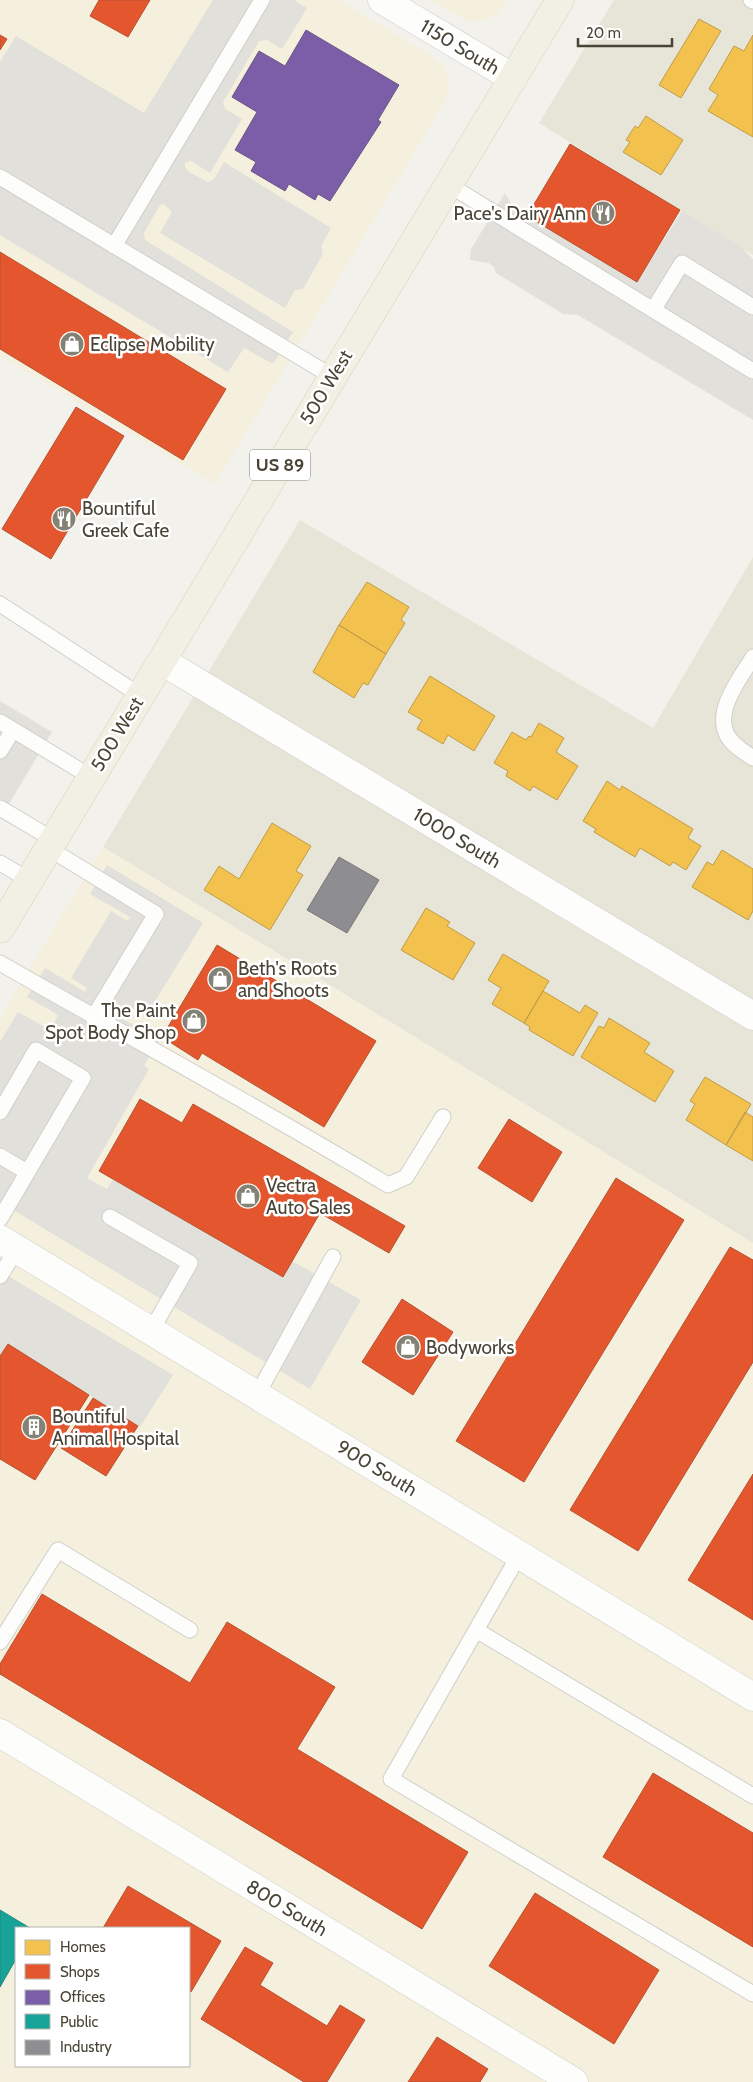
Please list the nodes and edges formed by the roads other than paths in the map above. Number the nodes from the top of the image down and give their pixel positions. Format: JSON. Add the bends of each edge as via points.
{"nodes":[{"id":1,"x":262,"y":0,"type":"edge"},
{"id":2,"x":382,"y":0,"type":"edge"},
{"id":3,"x":560,"y":0,"type":"edge"},
{"id":4,"x":513,"y":78,"type":"junction"},
{"id":5,"x":0,"y":177,"type":"edge"},
{"id":6,"x":448,"y":185,"type":"junction"},
{"id":7,"x":114,"y":246,"type":"junction"},
{"id":8,"x":753,"y":307,"type":"edge"},
{"id":9,"x":653,"y":310,"type":"junction"},
{"id":10,"x":753,"y":371,"type":"edge"},
{"id":11,"x":333,"y":377,"type":"junction"},
{"id":12,"x":0,"y":604,"type":"edge"},
{"id":13,"x":753,"y":657,"type":"edge"},
{"id":14,"x":162,"y":660,"type":"junction"},
{"id":15,"x":141,"y":696,"type":"junction"},
{"id":16,"x":6,"y":726,"type":"edge"},
{"id":17,"x":0,"y":751,"type":"edge"},
{"id":18,"x":753,"y":758,"type":"edge"},
{"id":19,"x":92,"y":777,"type":"junction"},
{"id":20,"x":0,"y":808,"type":"edge"},
{"id":21,"x":51,"y":844,"type":"junction"},
{"id":22,"x":0,"y":863,"type":"edge"},
{"id":23,"x":29,"y":880,"type":"junction"},
{"id":24,"x":0,"y":929,"type":"edge"},
{"id":25,"x":0,"y":963,"type":"edge"},
{"id":26,"x":753,"y":1016,"type":"edge"},
{"id":27,"x":93,"y":1018,"type":"junction"},
{"id":28,"x":0,"y":1112,"type":"edge"},
{"id":29,"x":442,"y":1117,"type":"dead end"},
{"id":30,"x":0,"y":1156,"type":"edge"},
{"id":31,"x":28,"y":1172,"type":"junction"},
{"id":32,"x":110,"y":1217,"type":"dead end"},
{"id":33,"x":0,"y":1218,"type":"edge"},
{"id":34,"x":8,"y":1244,"type":"edge"},
{"id":35,"x":333,"y":1257,"type":"dead end"},
{"id":36,"x":0,"y":1276,"type":"edge"},
{"id":37,"x":151,"y":1331,"type":"junction"},
{"id":38,"x":257,"y":1396,"type":"junction"},
{"id":39,"x":519,"y":1555,"type":"junction"},
{"id":40,"x":190,"y":1630,"type":"dead end"},
{"id":41,"x":476,"y":1630,"type":"junction"},
{"id":42,"x":0,"y":1642,"type":"edge"},
{"id":43,"x":753,"y":1697,"type":"edge"},
{"id":44,"x":0,"y":1733,"type":"edge"},
{"id":45,"x":753,"y":1796,"type":"edge"},
{"id":46,"x":753,"y":1994,"type":"edge"},
{"id":47,"x":574,"y":2082,"type":"edge"}],
"edges":[{"from":1,"to":7,"type":"lane"},
{"from":2,"to":4,"type":"street","name":"1150 South"},
{"from":3,"to":4,"type":"main road","name":"500 West","number":"US 89"},
{"from":4,"to":6,"type":"main road","name":"500 West","number":"US 89"},
{"from":5,"to":7,"type":"lane"},
{"from":6,"to":9,"type":"lane"},
{"from":6,"to":11,"type":"main road","name":"500 West","number":"US 89"},
{"from":7,"to":11,"type":"lane"},
{"from":8,"to":9,"type":"lane","via":[[682,263]]},
{"from":9,"to":10,"type":"lane"},
{"from":11,"to":14,"type":"main road","name":"500 West","number":"US 89"},
{"from":12,"to":15,"type":"lane"},
{"from":13,"to":18,"type":"lane","via":[[730,696],[724,723],[727,735],[735,745]]},
{"from":14,"to":15,"type":"main road","name":"500 West","number":"US 89"},
{"from":14,"to":26,"type":"street","name":"1000 South"},
{"from":15,"to":19,"type":"main road","name":"500 West","number":"US 89"},
{"from":16,"to":17,"type":"lane"},
{"from":16,"to":19,"type":"lane"},
{"from":19,"to":21,"type":"main road","name":"500 West","number":"US 89"},
{"from":20,"to":21,"type":"lane"},
{"from":21,"to":23,"type":"main road","name":"500 West","number":"US 89"},
{"from":21,"to":27,"type":"lane","via":[[156,914]]},
{"from":22,"to":23,"type":"lane"},
{"from":23,"to":24,"type":"main road","name":"500 West","number":"US 89"},
{"from":25,"to":27,"type":"lane"},
{"from":27,"to":29,"type":"lane","via":[[388,1185],[406,1177]]},
{"from":28,"to":31,"type":"lane","via":[[36,1050],[83,1078]]},
{"from":30,"to":31,"type":"lane"},
{"from":31,"to":33,"type":"lane"},
{"from":32,"to":37,"type":"lane","via":[[190,1263]]},
{"from":34,"to":36,"type":"lane"},
{"from":34,"to":37,"type":"street","name":"900 South"},
{"from":35,"to":38,"type":"lane"},
{"from":37,"to":38,"type":"street","name":"900 South"},
{"from":38,"to":39,"type":"street","name":"900 South"},
{"from":39,"to":41,"type":"lane"},
{"from":39,"to":43,"type":"street","name":"900 South"},
{"from":40,"to":42,"type":"lane","via":[[58,1550]]},
{"from":41,"to":45,"type":"lane"},
{"from":41,"to":46,"type":"lane","via":[[391,1779]]},
{"from":44,"to":47,"type":"street","name":"800 South"}]}
